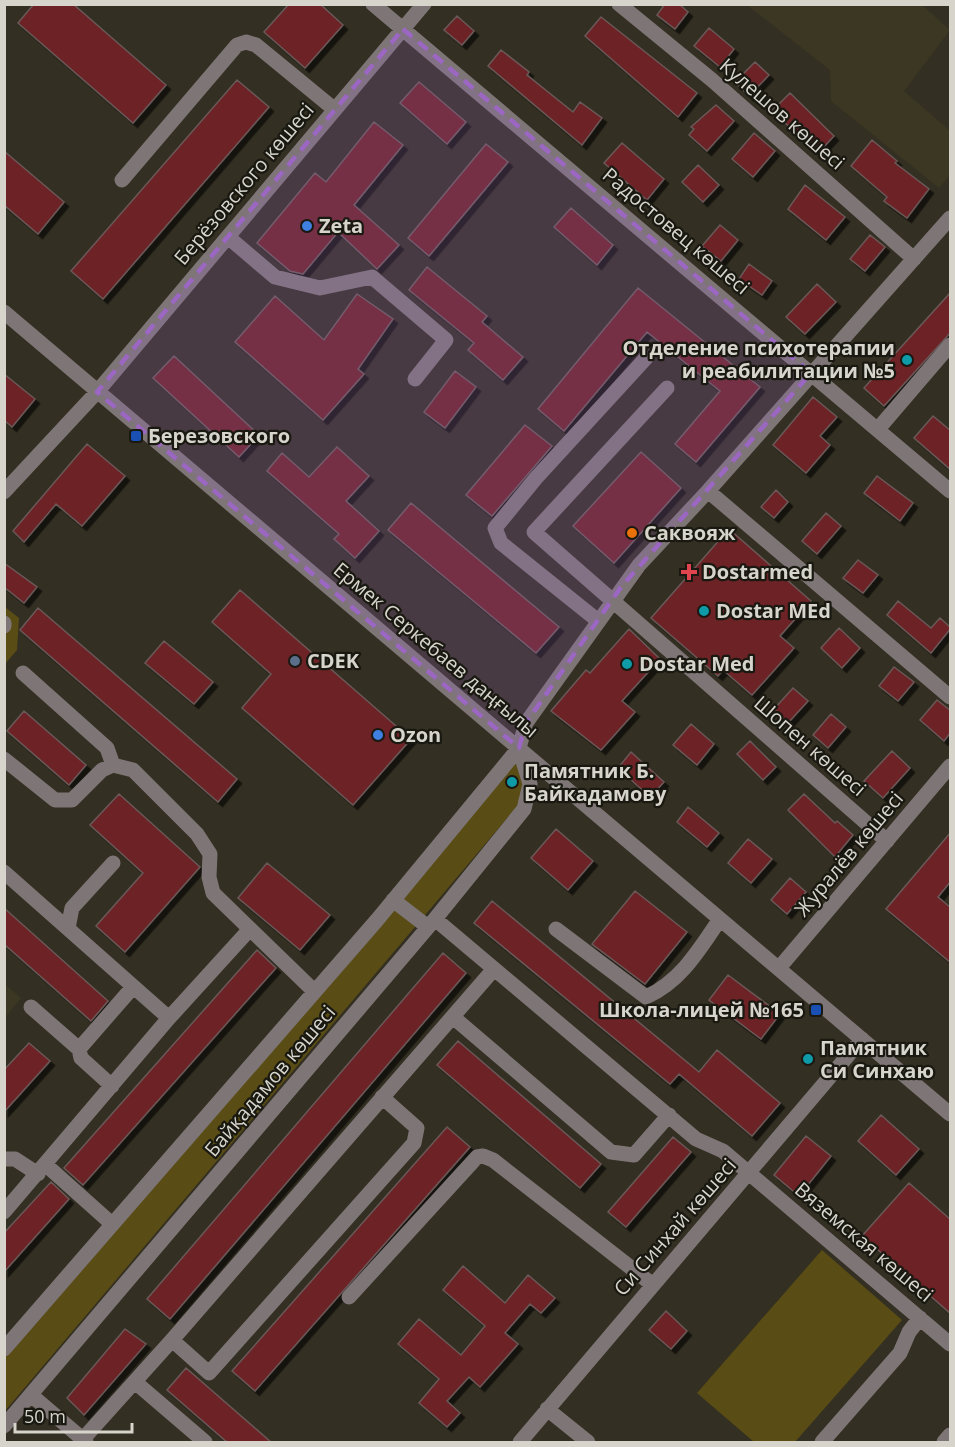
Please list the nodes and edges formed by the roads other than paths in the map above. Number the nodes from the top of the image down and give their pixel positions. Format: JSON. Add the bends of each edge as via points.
{"nodes":[{"id":1,"x":373,"y":4,"type":"edge"},
{"id":2,"x":424,"y":4,"type":"edge"},
{"id":3,"x":619,"y":4,"type":"edge"},
{"id":4,"x":402,"y":29,"type":"junction"},
{"id":5,"x":334,"y":109,"type":"junction"},
{"id":6,"x":122,"y":180,"type":"dead end"},
{"id":7,"x":951,"y":218,"type":"edge"},
{"id":8,"x":228,"y":237,"type":"junction"},
{"id":9,"x":914,"y":259,"type":"junction"},
{"id":10,"x":6,"y":317,"type":"edge"},
{"id":11,"x":951,"y":345,"type":"edge"},
{"id":12,"x":646,"y":358,"type":"dead end"},
{"id":13,"x":812,"y":373,"type":"junction"},
{"id":14,"x":415,"y":379,"type":"dead end"},
{"id":15,"x":667,"y":388,"type":"dead end"},
{"id":16,"x":97,"y":392,"type":"junction"},
{"id":17,"x":878,"y":429,"type":"junction"},
{"id":18,"x":708,"y":491,"type":"junction"},
{"id":19,"x":951,"y":491,"type":"edge"},
{"id":20,"x":4,"y":492,"type":"edge"},
{"id":21,"x":611,"y":600,"type":"junction"},
{"id":22,"x":597,"y":620,"type":"junction"},
{"id":23,"x":23,"y":673,"type":"dead end"},
{"id":24,"x":951,"y":697,"type":"edge"},
{"id":25,"x":519,"y":748,"type":"junction"},
{"id":26,"x":4,"y":759,"type":"edge"},
{"id":27,"x":113,"y":765,"type":"junction"},
{"id":28,"x":951,"y":766,"type":"edge"},
{"id":29,"x":887,"y":841,"type":"junction"},
{"id":30,"x":113,"y":864,"type":"dead end"},
{"id":31,"x":4,"y":872,"type":"edge"},
{"id":32,"x":393,"y":900,"type":"junction"},
{"id":33,"x":720,"y":919,"type":"junction"},
{"id":34,"x":432,"y":922,"type":"junction"},
{"id":35,"x":68,"y":928,"type":"junction"},
{"id":36,"x":250,"y":929,"type":"junction"},
{"id":37,"x":556,"y":929,"type":"dead end"},
{"id":38,"x":779,"y":968,"type":"junction"},
{"id":39,"x":494,"y":969,"type":"junction"},
{"id":40,"x":133,"y":987,"type":"junction"},
{"id":41,"x":314,"y":992,"type":"junction"},
{"id":42,"x":31,"y":1007,"type":"dead end"},
{"id":43,"x":453,"y":1017,"type":"junction"},
{"id":44,"x":169,"y":1018,"type":"junction"},
{"id":45,"x":862,"y":1039,"type":"junction"},
{"id":46,"x":79,"y":1049,"type":"junction"},
{"id":47,"x":112,"y":1086,"type":"junction"},
{"id":48,"x":382,"y":1097,"type":"junction"},
{"id":49,"x":951,"y":1114,"type":"edge"},
{"id":50,"x":669,"y":1115,"type":"junction"},
{"id":51,"x":4,"y":1159,"type":"edge"},
{"id":52,"x":42,"y":1169,"type":"junction"},
{"id":53,"x":749,"y":1173,"type":"junction"},
{"id":54,"x":4,"y":1212,"type":"edge"},
{"id":55,"x":112,"y":1224,"type":"junction"},
{"id":56,"x":653,"y":1285,"type":"junction"},
{"id":57,"x":348,"y":1297,"type":"dead end"},
{"id":58,"x":920,"y":1318,"type":"junction"},
{"id":59,"x":172,"y":1340,"type":"junction"},
{"id":60,"x":951,"y":1344,"type":"edge"},
{"id":61,"x":4,"y":1349,"type":"edge"},
{"id":62,"x":135,"y":1382,"type":"junction"},
{"id":63,"x":31,"y":1395,"type":"junction"},
{"id":64,"x":548,"y":1409,"type":"junction"},
{"id":65,"x":4,"y":1426,"type":"edge"},
{"id":66,"x":951,"y":1435,"type":"edge"},
{"id":67,"x":84,"y":1441,"type":"edge"},
{"id":68,"x":205,"y":1443,"type":"edge"},
{"id":69,"x":520,"y":1443,"type":"edge"},
{"id":70,"x":588,"y":1443,"type":"edge"},
{"id":71,"x":822,"y":1443,"type":"edge"},
{"id":72,"x":944,"y":1443,"type":"edge"}],
"edges":[{"from":1,"to":4,"type":"street","name":"Радостовец көшесі"},
{"from":2,"to":4,"type":"street","name":"Берёзовского көшесі"},
{"from":3,"to":9,"type":"street","name":"Кулешов көшесі","via":[[712,80]]},
{"from":4,"to":5,"type":"street","name":"Берёзовского көшесі"},
{"from":4,"to":13,"type":"street","name":"Радостовец көшесі"},
{"from":5,"to":6,"type":"street","via":[[256,45],[237,45]]},
{"from":5,"to":8,"type":"street","name":"Берёзовского көшесі"},
{"from":7,"to":9,"type":"street","name":"Байқадамов көшесі"},
{"from":8,"to":14,"type":"street","via":[[275,277],[320,288],[372,277],[446,340]]},
{"from":8,"to":16,"type":"street","name":"Берёзовского көшесі"},
{"from":9,"to":13,"type":"street","name":"Байқадамов көшесі"},
{"from":10,"to":16,"type":"street","name":"Ермек Серкебаев даңғылы"},
{"from":11,"to":17,"type":"street"},
{"from":12,"to":22,"type":"street","via":[[495,528],[501,543]]},
{"from":13,"to":17,"type":"street","name":"Радостовец көшесі"},
{"from":13,"to":18,"type":"street","name":"Байқадамов көшесі"},
{"from":15,"to":21,"type":"street","name":"Шопен көшесі","via":[[534,532]]},
{"from":16,"to":20,"type":"street","name":"Берёзовского көшесі"},
{"from":16,"to":25,"type":"street","name":"Ермек Серкебаев даңғылы"},
{"from":17,"to":19,"type":"street","name":"Радостовец көшесі"},
{"from":18,"to":21,"type":"street","name":"Байқадамов көшесі"},
{"from":18,"to":24,"type":"street"},
{"from":21,"to":22,"type":"street","name":"Байқадамов көшесі"},
{"from":21,"to":29,"type":"street","name":"Шопен көшесі"},
{"from":22,"to":25,"type":"street","name":"Байқадамов көшесі","via":[[526,723]]},
{"from":23,"to":27,"type":"street","via":[[107,747]]},
{"from":25,"to":32,"type":"street","name":"Байқадамов көшесі"},
{"from":25,"to":33,"type":"street","name":"Ермек Серкебаев даңғылы"},
{"from":25,"to":34,"type":"street","name":"Байқадамов көшесі","via":[[530,784],[524,809]]},
{"from":26,"to":27,"type":"street","via":[[55,800],[72,800],[102,770]]},
{"from":27,"to":36,"type":"street","via":[[133,770],[197,834],[210,854],[213,893]]},
{"from":28,"to":29,"type":"street","name":"Журалёв көшесі"},
{"from":29,"to":38,"type":"street","name":"Журалёв көшесі"},
{"from":30,"to":35,"type":"street","via":[[72,908]]},
{"from":31,"to":35,"type":"street"},
{"from":32,"to":34,"type":"street","name":"Вяземская көшесі"},
{"from":32,"to":41,"type":"street","name":"Байқадамов көшесі"},
{"from":33,"to":37,"type":"street","via":[[691,963],[663,989],[646,997]]},
{"from":33,"to":38,"type":"street","name":"Ермек Серкебаев даңғылы"},
{"from":34,"to":39,"type":"street","name":"Вяземская көшесі"},
{"from":34,"to":63,"type":"street","name":"Байқадамов көшесі"},
{"from":35,"to":40,"type":"street"},
{"from":36,"to":41,"type":"street"},
{"from":36,"to":44,"type":"street"},
{"from":38,"to":45,"type":"street","name":"Ермек Серкебаев даңғылы"},
{"from":39,"to":43,"type":"street"},
{"from":39,"to":50,"type":"street","name":"Вяземская көшесі"},
{"from":40,"to":44,"type":"street"},
{"from":40,"to":46,"type":"street"},
{"from":41,"to":55,"type":"street","name":"Байқадамов көшесі"},
{"from":42,"to":46,"type":"street"},
{"from":43,"to":48,"type":"street"},
{"from":43,"to":50,"type":"street","via":[[611,1152],[634,1155]]},
{"from":44,"to":47,"type":"street"},
{"from":45,"to":49,"type":"street","name":"Ермек Серкебаев даңғылы"},
{"from":45,"to":53,"type":"street","name":"Си Синхай көшесі"},
{"from":46,"to":47,"type":"street","via":[[81,1058]]},
{"from":47,"to":52,"type":"street"},
{"from":48,"to":59,"type":"street"},
{"from":48,"to":59,"type":"street","via":[[417,1128],[414,1143],[209,1373]]},
{"from":50,"to":53,"type":"street","name":"Вяземская көшесі","via":[[696,1139],[723,1151]]},
{"from":51,"to":52,"type":"street"},
{"from":52,"to":54,"type":"street"},
{"from":52,"to":55,"type":"street"},
{"from":53,"to":56,"type":"street","name":"Си Синхай көшесі"},
{"from":53,"to":58,"type":"street","name":"Вяземская көшесі"},
{"from":55,"to":61,"type":"street","name":"Байқадамов көшесі"},
{"from":56,"to":57,"type":"street","via":[[483,1156],[477,1157]]},
{"from":56,"to":64,"type":"street","name":"Си Синхай көшесі"},
{"from":58,"to":60,"type":"street","name":"Вяземская көшесі"},
{"from":58,"to":71,"type":"street","via":[[900,1353]]},
{"from":59,"to":62,"type":"street"},
{"from":62,"to":67,"type":"street"},
{"from":62,"to":68,"type":"street"},
{"from":63,"to":65,"type":"street","name":"Байқадамов көшесі"},
{"from":63,"to":67,"type":"street"},
{"from":64,"to":69,"type":"street","name":"Си Синхай көшесі"},
{"from":64,"to":70,"type":"street"},
{"from":66,"to":72,"type":"street"}]}
